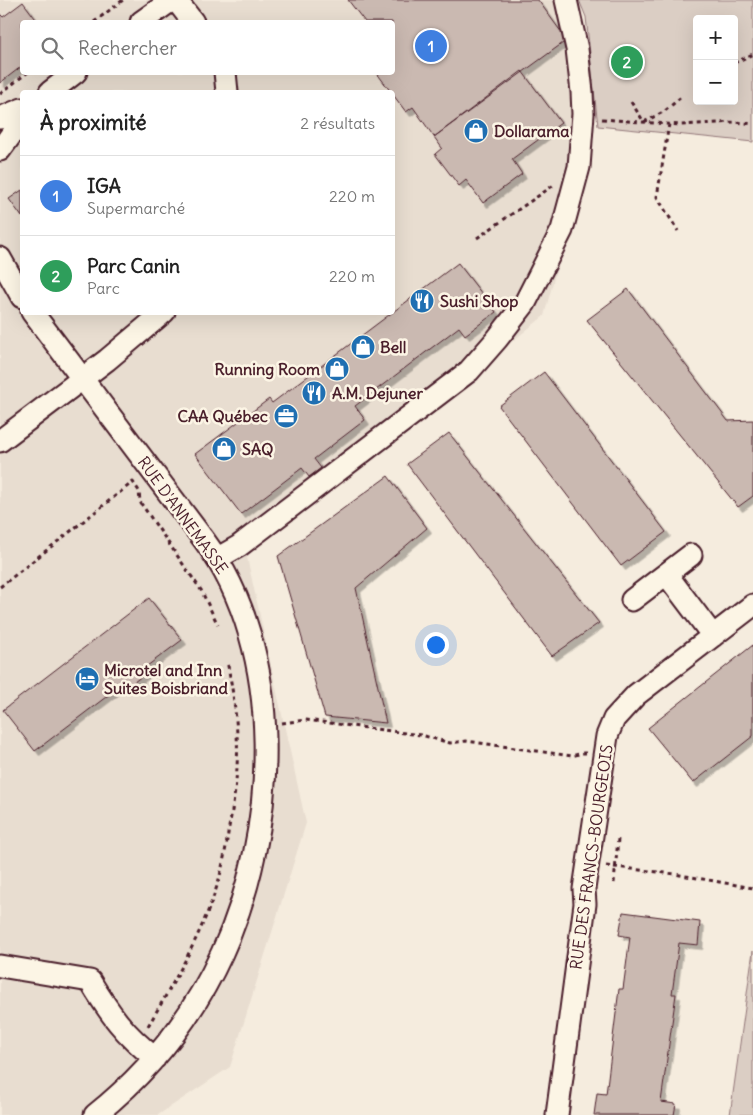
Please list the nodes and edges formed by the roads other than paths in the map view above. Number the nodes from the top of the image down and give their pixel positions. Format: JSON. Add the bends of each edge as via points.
{"nodes":[{"id":1,"x":172,"y":0,"type":"edge"},
{"id":2,"x":176,"y":0,"type":"edge"},
{"id":3,"x":566,"y":0,"type":"edge"},
{"id":4,"x":144,"y":20,"type":"edge"},
{"id":5,"x":191,"y":20,"type":"edge"},
{"id":6,"x":72,"y":75,"type":"edge"},
{"id":7,"x":225,"y":75,"type":"edge"},
{"id":8,"x":53,"y":90,"type":"edge"},
{"id":9,"x":227,"y":90,"type":"edge"},
{"id":10,"x":20,"y":111,"type":"edge"},
{"id":11,"x":0,"y":118,"type":"edge"},
{"id":12,"x":20,"y":123,"type":"edge"},
{"id":13,"x":0,"y":150,"type":"edge"},
{"id":14,"x":0,"y":258,"type":"edge"},
{"id":15,"x":0,"y":283,"type":"edge"},
{"id":16,"x":20,"y":293,"type":"edge"},
{"id":17,"x":20,"y":301,"type":"edge"},
{"id":18,"x":34,"y":315,"type":"edge"},
{"id":19,"x":160,"y":315,"type":"edge"},
{"id":20,"x":82,"y":378,"type":"junction"},
{"id":21,"x":0,"y":441,"type":"edge"},
{"id":22,"x":691,"y":555,"type":"dead end"},
{"id":23,"x":218,"y":558,"type":"junction"},
{"id":24,"x":667,"y":575,"type":"junction"},
{"id":25,"x":632,"y":600,"type":"dead end"},
{"id":26,"x":753,"y":606,"type":"edge"},
{"id":27,"x":713,"y":636,"type":"junction"},
{"id":28,"x":0,"y":966,"type":"edge"},
{"id":29,"x":155,"y":1058,"type":"junction"},
{"id":30,"x":95,"y":1115,"type":"edge"},
{"id":31,"x":557,"y":1115,"type":"edge"}],
"edges":[{"from":1,"to":4,"type":"street"},
{"from":2,"to":5,"type":"street"},
{"from":3,"to":23,"type":"street","via":[[582,92],[579,167],[562,230],[525,303],[469,371],[239,546]]},
{"from":6,"to":8,"type":"street"},
{"from":7,"to":9,"type":"street"},
{"from":10,"to":11,"type":"street"},
{"from":12,"to":13,"type":"street"},
{"from":14,"to":16,"type":"street"},
{"from":15,"to":17,"type":"street"},
{"from":18,"to":20,"type":"street","name":"RUE D'ANNEMASSE"},
{"from":19,"to":20,"type":"street"},
{"from":20,"to":21,"type":"street"},
{"from":20,"to":23,"type":"street","name":"RUE D'ANNEMASSE"},
{"from":22,"to":24,"type":"street"},
{"from":23,"to":29,"type":"street","name":"RUE D'ANNEMASSE","via":[[245,619],[258,674],[265,736],[261,808],[247,883],[228,939],[205,987]]},
{"from":24,"to":25,"type":"street"},
{"from":24,"to":27,"type":"street"},
{"from":26,"to":27,"type":"street","name":"RUE DES FRANCS-BOURGEOIS"},
{"from":27,"to":31,"type":"street","name":"RUE DES FRANCS-BOURGEOIS","via":[[636,695],[617,715],[607,736],[584,889],[585,904]]},
{"from":28,"to":29,"type":"street","via":[[90,980],[108,1011],[132,1039]]},
{"from":29,"to":30,"type":"street","name":"RUE D'ANNEMASSE"}]}
